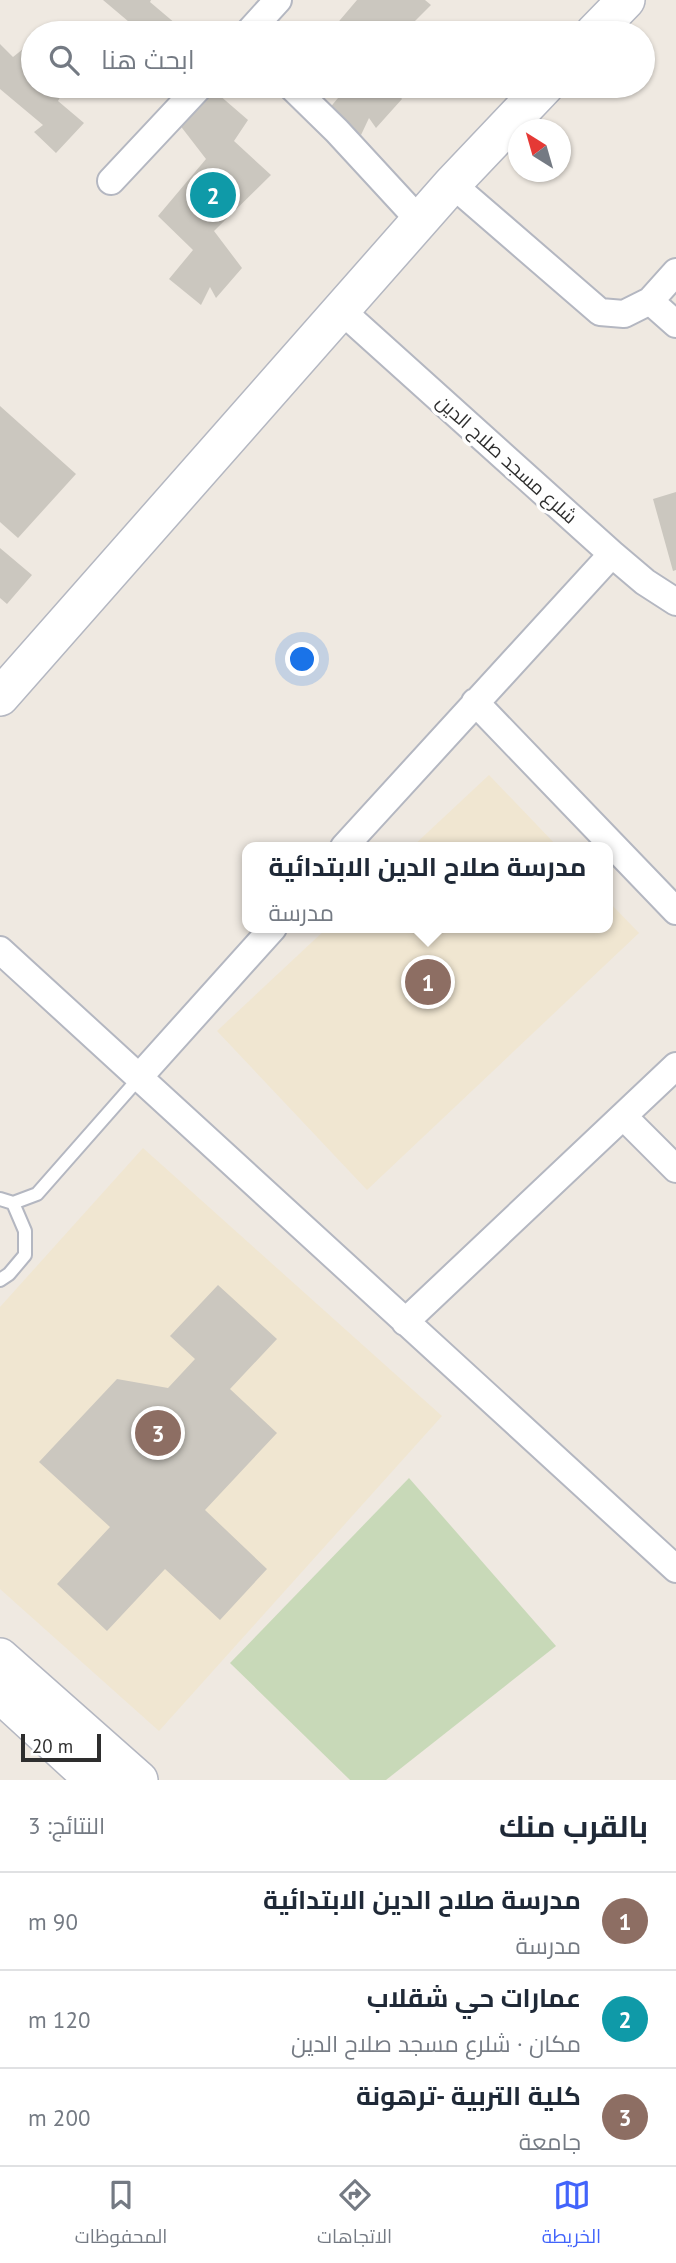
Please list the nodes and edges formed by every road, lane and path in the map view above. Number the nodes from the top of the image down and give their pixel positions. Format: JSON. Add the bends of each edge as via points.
{"nodes":[{"id":1,"x":278,"y":0,"type":"edge"},
{"id":2,"x":626,"y":0,"type":"edge"},
{"id":3,"x":259,"y":21,"type":"edge"},
{"id":4,"x":606,"y":21,"type":"edge"},
{"id":5,"x":189,"y":98,"type":"edge"},
{"id":6,"x":303,"y":98,"type":"edge"},
{"id":7,"x":534,"y":98,"type":"edge"},
{"id":8,"x":111,"y":181,"type":"dead end"},
{"id":9,"x":452,"y":184,"type":"junction"},
{"id":10,"x":420,"y":221,"type":"junction"},
{"id":11,"x":676,"y":272,"type":"edge"},
{"id":12,"x":650,"y":301,"type":"junction"},
{"id":13,"x":342,"y":311,"type":"junction"},
{"id":14,"x":676,"y":324,"type":"edge"},
{"id":15,"x":612,"y":554,"type":"junction"},
{"id":16,"x":676,"y":602,"type":"edge"},
{"id":17,"x":0,"y":697,"type":"edge"},
{"id":18,"x":475,"y":702,"type":"junction"},
{"id":19,"x":349,"y":842,"type":"edge"},
{"id":20,"x":610,"y":842,"type":"edge"},
{"id":21,"x":613,"y":845,"type":"edge"},
{"id":22,"x":676,"y":911,"type":"edge"},
{"id":23,"x":269,"y":933,"type":"edge"},
{"id":24,"x":0,"y":950,"type":"edge"},
{"id":25,"x":676,"y":1066,"type":"edge"},
{"id":26,"x":140,"y":1076,"type":"junction"},
{"id":27,"x":624,"y":1117,"type":"junction"},
{"id":28,"x":676,"y":1170,"type":"edge"},
{"id":29,"x":0,"y":1199,"type":"edge"},
{"id":30,"x":13,"y":1203,"type":"junction"},
{"id":31,"x":0,"y":1280,"type":"edge"},
{"id":32,"x":405,"y":1322,"type":"junction"},
{"id":33,"x":676,"y":1569,"type":"edge"},
{"id":34,"x":0,"y":1657,"type":"edge"},
{"id":35,"x":0,"y":1694,"type":"edge"},
{"id":36,"x":94,"y":1780,"type":"edge"},
{"id":37,"x":139,"y":1780,"type":"edge"}],
"edges":[{"from":1,"to":3,"type":"street"},
{"from":2,"to":4,"type":"street"},
{"from":5,"to":8,"type":"street"},
{"from":6,"to":10,"type":"street"},
{"from":7,"to":9,"type":"street"},
{"from":9,"to":10,"type":"street"},
{"from":9,"to":12,"type":"street","via":[[600,312],[624,314]]},
{"from":10,"to":13,"type":"street"},
{"from":11,"to":12,"type":"street"},
{"from":12,"to":14,"type":"street"},
{"from":13,"to":15,"type":"street","name":"شلرع مسجد صلاح الدين"},
{"from":13,"to":17,"type":"street"},
{"from":15,"to":16,"type":"street","name":"شلرع مسجد صلاح الدين"},
{"from":15,"to":18,"type":"street"},
{"from":18,"to":19,"type":"street"},
{"from":18,"to":20,"type":"street"},
{"from":21,"to":22,"type":"street"},
{"from":23,"to":26,"type":"street"},
{"from":24,"to":26,"type":"street"},
{"from":25,"to":27,"type":"street"},
{"from":26,"to":30,"type":"lane","via":[[37,1194]]},
{"from":26,"to":32,"type":"street"},
{"from":27,"to":28,"type":"street"},
{"from":27,"to":32,"type":"street"},
{"from":29,"to":30,"type":"lane"},
{"from":30,"to":31,"type":"lane","via":[[24,1231],[26,1255]]},
{"from":32,"to":33,"type":"street"},
{"from":34,"to":37,"type":"street"},
{"from":35,"to":36,"type":"street"}]}
